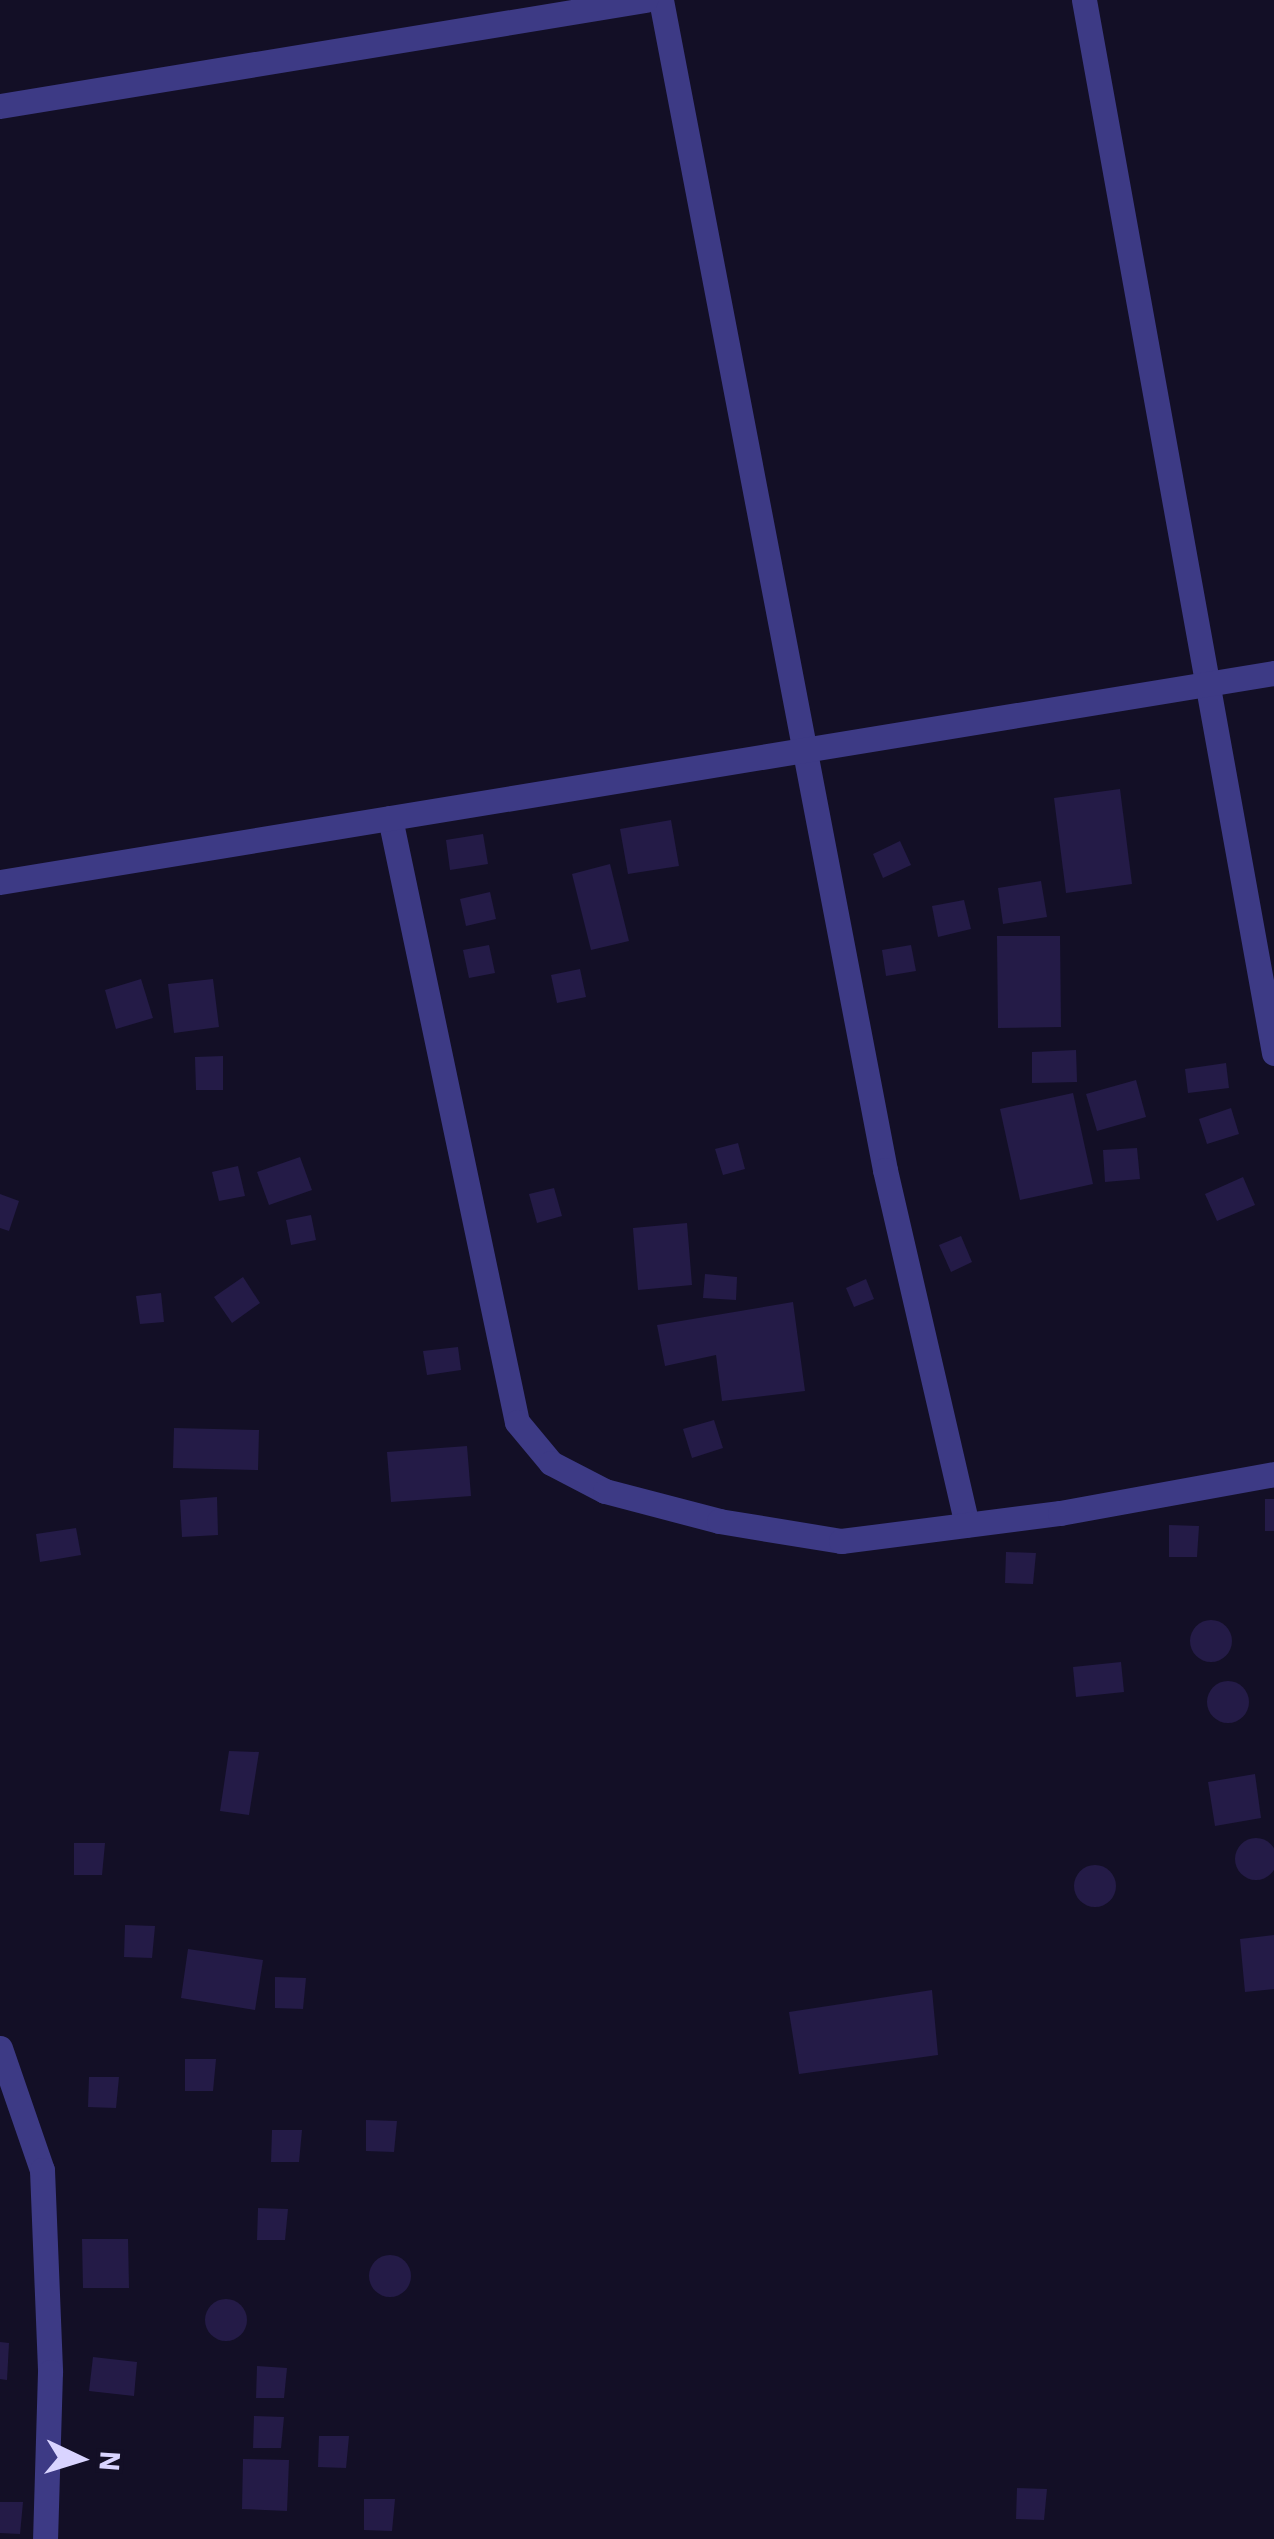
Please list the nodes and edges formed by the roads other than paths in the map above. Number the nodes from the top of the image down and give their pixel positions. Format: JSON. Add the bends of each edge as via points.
{"nodes":[{"id":1,"x":645,"y":0,"type":"edge"},
{"id":2,"x":661,"y":0,"type":"edge"},
{"id":3,"x":1084,"y":0,"type":"edge"},
{"id":4,"x":0,"y":106,"type":"edge"},
{"id":5,"x":1274,"y":673,"type":"edge"},
{"id":6,"x":1207,"y":684,"type":"junction"},
{"id":7,"x":802,"y":750,"type":"junction"},
{"id":8,"x":390,"y":818,"type":"junction"},
{"id":9,"x":0,"y":882,"type":"edge"},
{"id":10,"x":1274,"y":1052,"type":"edge"},
{"id":11,"x":1274,"y":1474,"type":"edge"},
{"id":12,"x":967,"y":1525,"type":"junction"},
{"id":13,"x":0,"y":2048,"type":"edge"},
{"id":14,"x":45,"y":2539,"type":"edge"}],
"edges":[{"from":1,"to":4,"type":"street"},
{"from":2,"to":7,"type":"street"},
{"from":3,"to":6,"type":"street"},
{"from":5,"to":6,"type":"street"},
{"from":6,"to":7,"type":"street"},
{"from":6,"to":10,"type":"street"},
{"from":7,"to":8,"type":"street"},
{"from":7,"to":12,"type":"street","via":[[886,1170]]},
{"from":8,"to":9,"type":"street"},
{"from":8,"to":12,"type":"street","via":[[517,1422],[551,1463],[605,1491],[718,1520],[840,1541]]},
{"from":11,"to":12,"type":"street"},
{"from":13,"to":14,"type":"street","via":[[42,2170],[50,2372]]}]}
